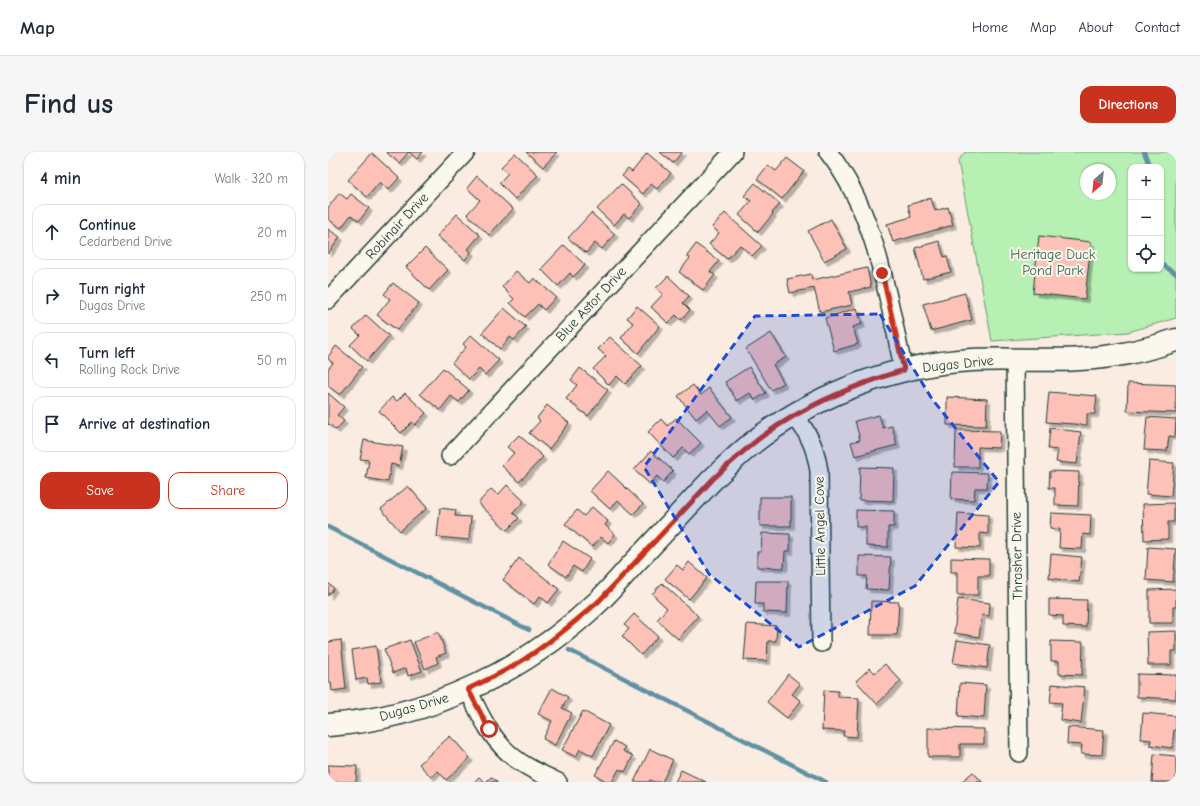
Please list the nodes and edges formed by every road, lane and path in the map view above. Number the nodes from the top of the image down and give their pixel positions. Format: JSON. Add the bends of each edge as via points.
{"nodes":[{"id":1,"x":466,"y":152,"type":"edge"},
{"id":2,"x":733,"y":152,"type":"edge"},
{"id":3,"x":828,"y":152,"type":"edge"},
{"id":4,"x":328,"y":300,"type":"edge"},
{"id":5,"x":1176,"y":340,"type":"edge"},
{"id":6,"x":1015,"y":359,"type":"junction"},
{"id":7,"x":904,"y":370,"type":"junction"},
{"id":8,"x":795,"y":416,"type":"junction"},
{"id":9,"x":450,"y":456,"type":"dead end"},
{"id":10,"x":821,"y":643,"type":"dead end"},
{"id":11,"x":468,"y":689,"type":"junction"},
{"id":12,"x":328,"y":726,"type":"edge"},
{"id":13,"x":1019,"y":753,"type":"dead end"},
{"id":14,"x":558,"y":782,"type":"edge"}],
"edges":[{"from":1,"to":4,"type":"street","name":"Robinair Drive"},
{"from":2,"to":9,"type":"street","name":"Blue Astor Drive"},
{"from":3,"to":7,"type":"street","via":[[851,186],[875,244]]},
{"from":5,"to":6,"type":"street","name":"Dugas Drive","via":[[1111,356]]},
{"from":6,"to":7,"type":"street","name":"Dugas Drive","via":[[952,362]]},
{"from":6,"to":13,"type":"street","name":"Thrasher Drive"},
{"from":7,"to":8,"type":"street","name":"Dugas Drive","via":[[853,387]]},
{"from":8,"to":10,"type":"street","name":"Little Angel Cove","via":[[811,439],[819,471]]},
{"from":8,"to":11,"type":"street","name":"Dugas Drive","via":[[763,436],[713,479],[609,590],[580,617],[523,660]]},
{"from":11,"to":12,"type":"street","name":"Dugas Drive","via":[[394,714]]},
{"from":11,"to":14,"type":"street","via":[[489,729],[504,748],[519,762]]}]}
